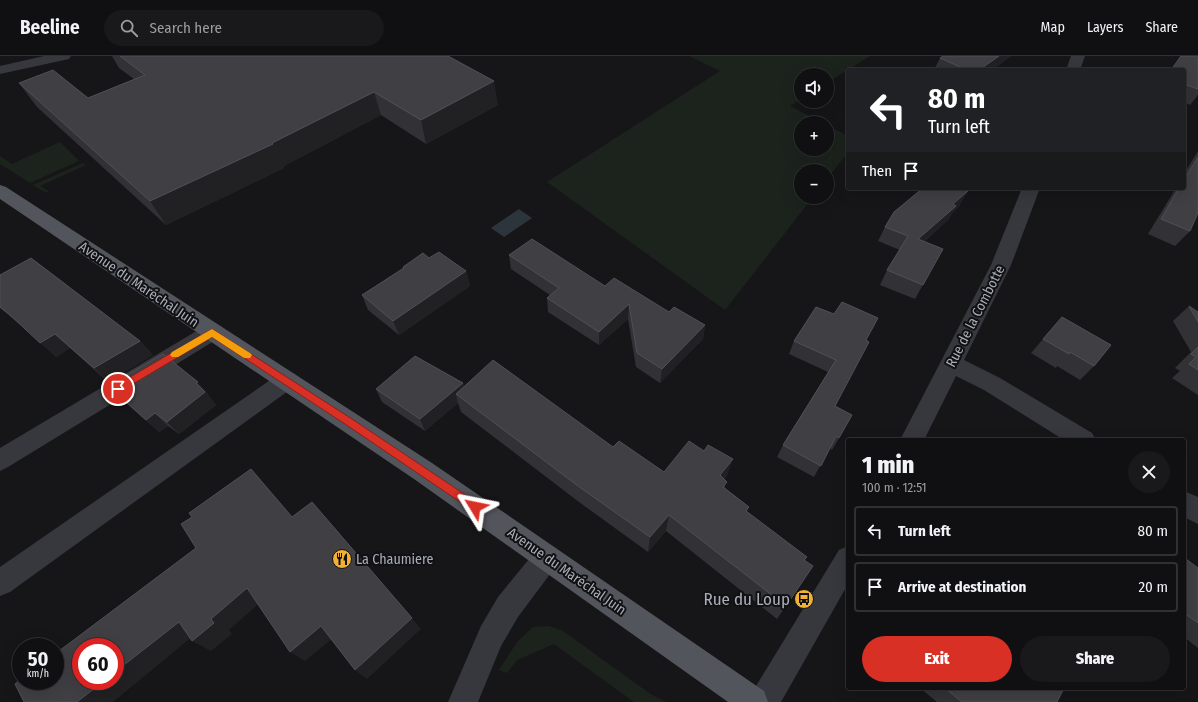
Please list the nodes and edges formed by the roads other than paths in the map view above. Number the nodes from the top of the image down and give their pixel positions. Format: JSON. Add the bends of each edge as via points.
{"nodes":[{"id":1,"x":64,"y":56,"type":"edge"},
{"id":2,"x":1078,"y":56,"type":"edge"},
{"id":3,"x":1074,"y":68,"type":"edge"},
{"id":4,"x":0,"y":70,"type":"edge"},
{"id":5,"x":1030,"y":190,"type":"edge"},
{"id":6,"x":1,"y":193,"type":"edge"},
{"id":7,"x":212,"y":332,"type":"junction"},
{"id":8,"x":952,"y":364,"type":"junction"},
{"id":9,"x":286,"y":380,"type":"junction"},
{"id":10,"x":913,"y":438,"type":"edge"},
{"id":11,"x":1081,"y":438,"type":"edge"},
{"id":12,"x":0,"y":460,"type":"edge"},
{"id":13,"x":1186,"y":503,"type":"edge"},
{"id":14,"x":1198,"y":512,"type":"edge"},
{"id":15,"x":547,"y":557,"type":"junction"},
{"id":16,"x":846,"y":562,"type":"edge"},
{"id":17,"x":0,"y":583,"type":"edge"},
{"id":18,"x":463,"y":702,"type":"edge"},
{"id":19,"x":753,"y":702,"type":"edge"},
{"id":20,"x":764,"y":702,"type":"edge"}],
"edges":[{"from":1,"to":4,"type":"street"},
{"from":2,"to":3,"type":"street"},
{"from":5,"to":8,"type":"street","name":"Rue de la Combotte","via":[[1002,265]]},
{"from":6,"to":7,"type":"main road","name":"Avenue du Maréchal Juin"},
{"from":7,"to":9,"type":"main road","name":"Avenue du Maréchal Juin"},
{"from":7,"to":12,"type":"street"},
{"from":8,"to":10,"type":"street","name":"Rue de la Combotte"},
{"from":8,"to":11,"type":"street","via":[[992,384]]},
{"from":9,"to":15,"type":"main road","name":"Avenue du Maréchal Juin"},
{"from":9,"to":17,"type":"street"},
{"from":13,"to":14,"type":"street"},
{"from":15,"to":18,"type":"street","via":[[508,607],[491,636]]},
{"from":15,"to":19,"type":"main road","name":"Avenue du Maréchal Juin"},
{"from":16,"to":20,"type":"street"}]}
